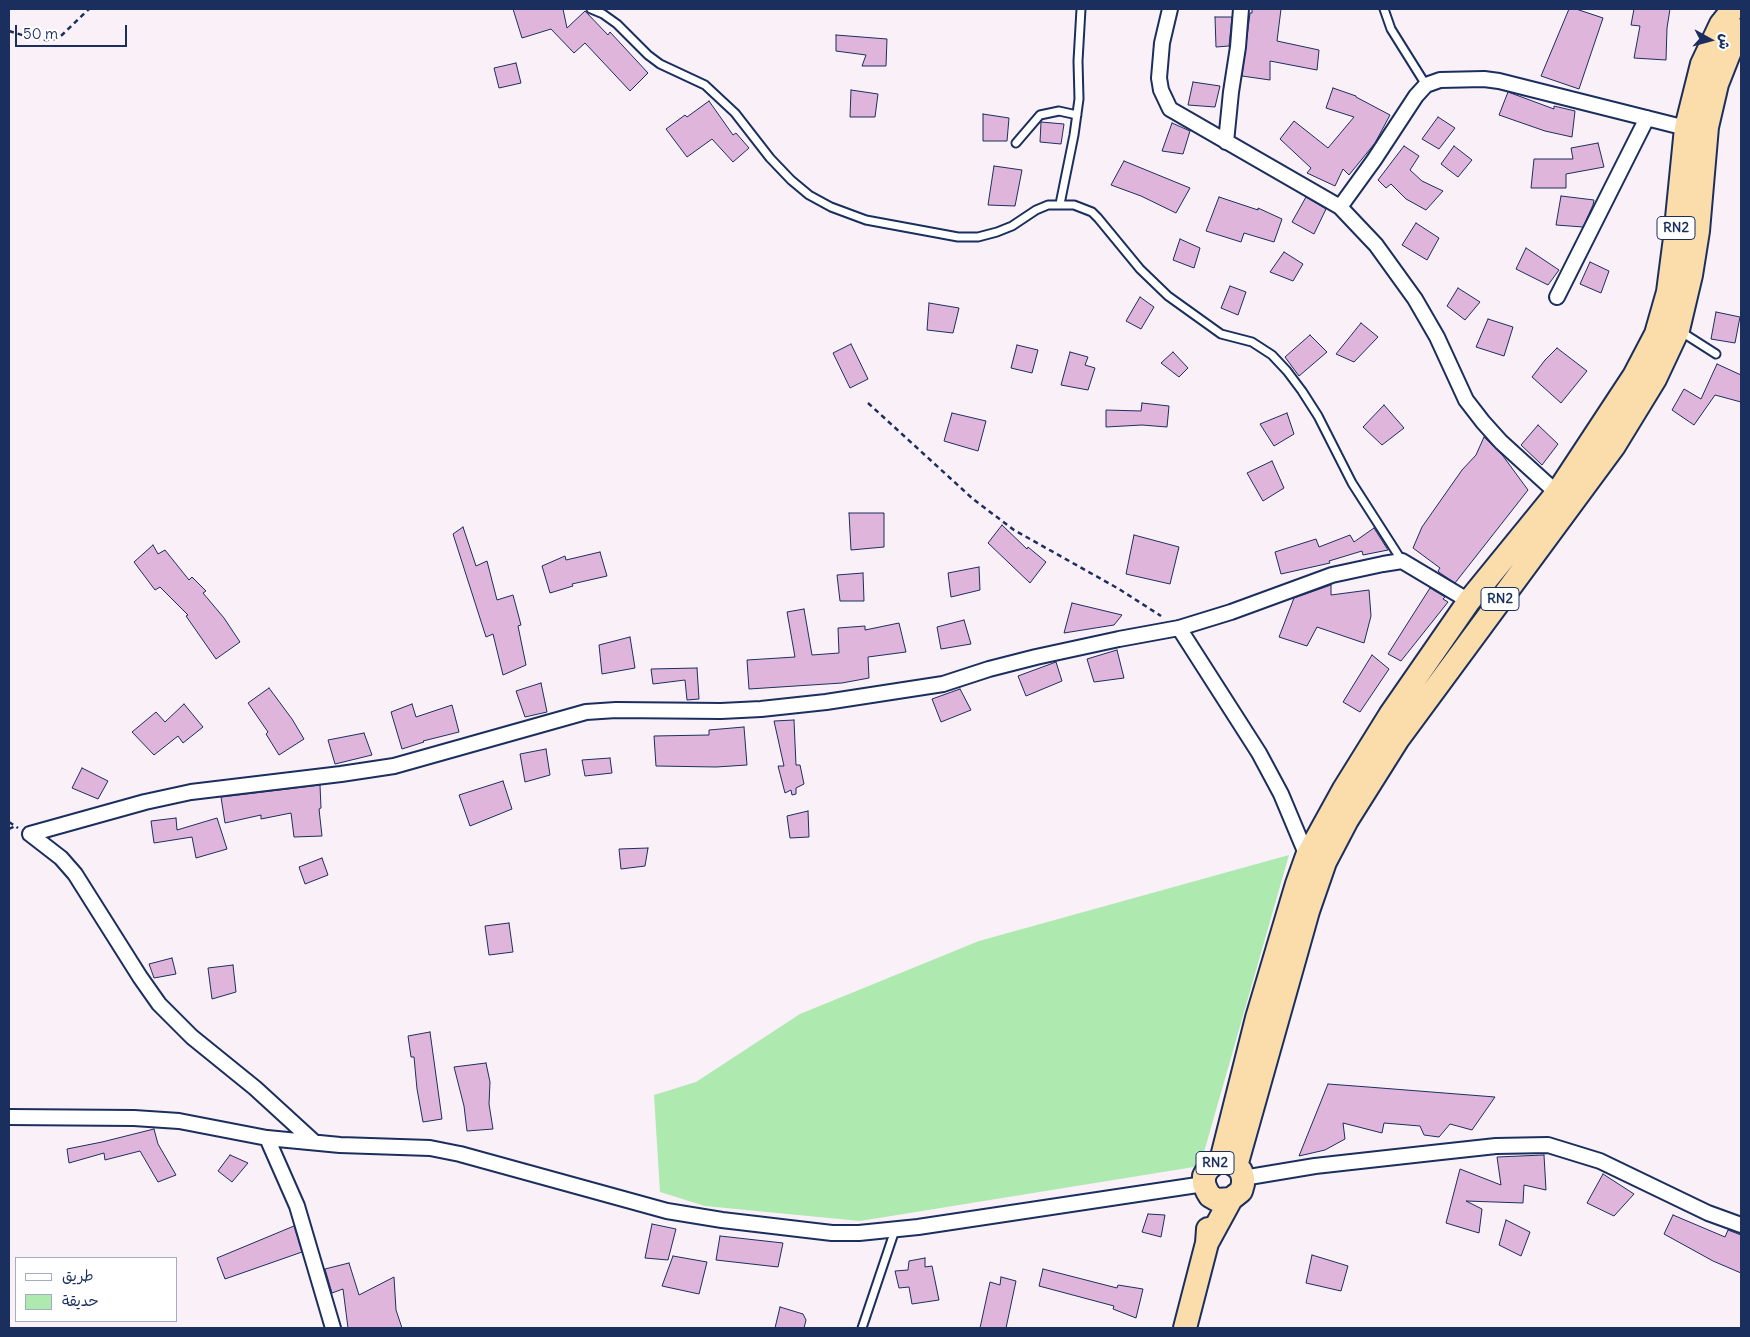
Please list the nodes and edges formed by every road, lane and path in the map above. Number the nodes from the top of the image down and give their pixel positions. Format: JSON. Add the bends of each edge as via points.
{"nodes":[{"id":1,"x":89,"y":9,"type":"edge"},
{"id":2,"x":591,"y":9,"type":"edge"},
{"id":3,"x":1081,"y":9,"type":"edge"},
{"id":4,"x":1170,"y":9,"type":"edge"},
{"id":5,"x":1241,"y":9,"type":"edge"},
{"id":6,"x":1384,"y":9,"type":"edge"},
{"id":7,"x":1732,"y":9,"type":"edge"},
{"id":8,"x":1741,"y":30,"type":"edge"},
{"id":9,"x":9,"y":31,"type":"edge"},
{"id":10,"x":1426,"y":85,"type":"junction"},
{"id":11,"x":1077,"y":115,"type":"junction"},
{"id":12,"x":1647,"y":118,"type":"junction"},
{"id":13,"x":1686,"y":128,"type":"junction"},
{"id":14,"x":1226,"y":142,"type":"junction"},
{"id":15,"x":1016,"y":143,"type":"dead end"},
{"id":16,"x":1060,"y":204,"type":"junction"},
{"id":17,"x":1340,"y":207,"type":"junction"},
{"id":18,"x":1557,"y":297,"type":"dead end"},
{"id":19,"x":1678,"y":330,"type":"junction"},
{"id":20,"x":1716,"y":354,"type":"dead end"},
{"id":21,"x":868,"y":403,"type":"dead end"},
{"id":22,"x":1557,"y":493,"type":"junction"},
{"id":23,"x":1402,"y":561,"type":"junction"},
{"id":24,"x":1469,"y":601,"type":"junction"},
{"id":25,"x":1179,"y":628,"type":"junction"},
{"id":26,"x":15,"y":826,"type":"dead end"},
{"id":27,"x":9,"y":829,"type":"edge"},
{"id":28,"x":1307,"y":856,"type":"junction"},
{"id":29,"x":9,"y":1117,"type":"edge"},
{"id":30,"x":267,"y":1138,"type":"junction"},
{"id":31,"x":314,"y":1142,"type":"junction"},
{"id":32,"x":1233,"y":1168,"type":"junction"},
{"id":33,"x":1215,"y":1193,"type":"junction"},
{"id":34,"x":1741,"y":1226,"type":"edge"},
{"id":35,"x":895,"y":1230,"type":"junction"},
{"id":36,"x":333,"y":1328,"type":"edge"},
{"id":37,"x":862,"y":1328,"type":"edge"},
{"id":38,"x":1185,"y":1328,"type":"edge"}],
"edges":[{"from":1,"to":9,"type":"path","via":[[55,39],[32,38]]},
{"from":2,"to":16,"type":"lane","via":[[617,24],[660,64],[705,86],[735,113],[790,180],[831,207],[866,220],[958,237],[978,237],[1012,226],[1048,205]]},
{"from":3,"to":11,"type":"lane"},
{"from":4,"to":14,"type":"street","via":[[1159,78],[1165,101],[1170,109]]},
{"from":5,"to":14,"type":"street"},
{"from":6,"to":10,"type":"lane","via":[[1391,28]]},
{"from":7,"to":13,"type":"highway","number":"RN2","via":[[1702,64]]},
{"from":8,"to":19,"type":"highway","number":"RN2","via":[[1717,84],[1707,127],[1698,230]]},
{"from":10,"to":12,"type":"street","via":[[1440,80],[1484,78]]},
{"from":10,"to":17,"type":"street"},
{"from":11,"to":15,"type":"lane","via":[[1059,112],[1040,115]]},
{"from":11,"to":16,"type":"lane"},
{"from":12,"to":13,"type":"street"},
{"from":12,"to":18,"type":"street"},
{"from":13,"to":22,"type":"highway","number":"RN2","via":[[1668,292],[1656,334],[1634,376]]},
{"from":14,"to":17,"type":"street"},
{"from":16,"to":23,"type":"lane","via":[[1092,212],[1154,284],[1221,334],[1252,342],[1272,355],[1302,390],[1352,483]]},
{"from":17,"to":22,"type":"street","via":[[1376,245],[1415,299],[1472,408],[1501,442]]},
{"from":19,"to":20,"type":"lane"},
{"from":19,"to":32,"type":"highway","number":"RN2","via":[[1655,379],[1614,446],[1398,739],[1347,820],[1308,911]]},
{"from":21,"to":25,"type":"path","via":[[973,498],[1014,530],[1119,589]]},
{"from":22,"to":24,"type":"highway","number":"RN2"},
{"from":23,"to":24,"type":"street"},
{"from":23,"to":25,"type":"street","via":[[1332,575]]},
{"from":24,"to":28,"type":"highway","number":"RN2","via":[[1385,724]]},
{"from":25,"to":28,"type":"street","via":[[1260,753]]},
{"from":25,"to":31,"type":"street","via":[[1036,657],[943,684],[872,696],[721,711],[586,712],[394,766],[191,792],[30,834],[61,858],[75,874],[159,1004],[192,1037]]},
{"from":26,"to":27,"type":"path"},
{"from":28,"to":32,"type":"highway","number":"RN2","via":[[1257,1018]]},
{"from":29,"to":30,"type":"street","via":[[179,1121]]},
{"from":30,"to":31,"type":"street"},
{"from":30,"to":36,"type":"street","via":[[296,1206]]},
{"from":31,"to":35,"type":"street","via":[[430,1148],[668,1211],[722,1220],[832,1233]]},
{"from":32,"to":33,"type":"highway","number":"RN2","via":[[1241,1191]]},
{"from":32,"to":33,"type":"highway","number":"RN2","via":[[1214,1164],[1208,1169],[1204,1176]]},
{"from":32,"to":34,"type":"street","via":[[1315,1166],[1505,1146],[1548,1145],[1600,1161]]},
{"from":33,"to":35,"type":"street"},
{"from":33,"to":38,"type":"highway","number":"RN2","via":[[1207,1243]]},
{"from":35,"to":37,"type":"lane"}]}
